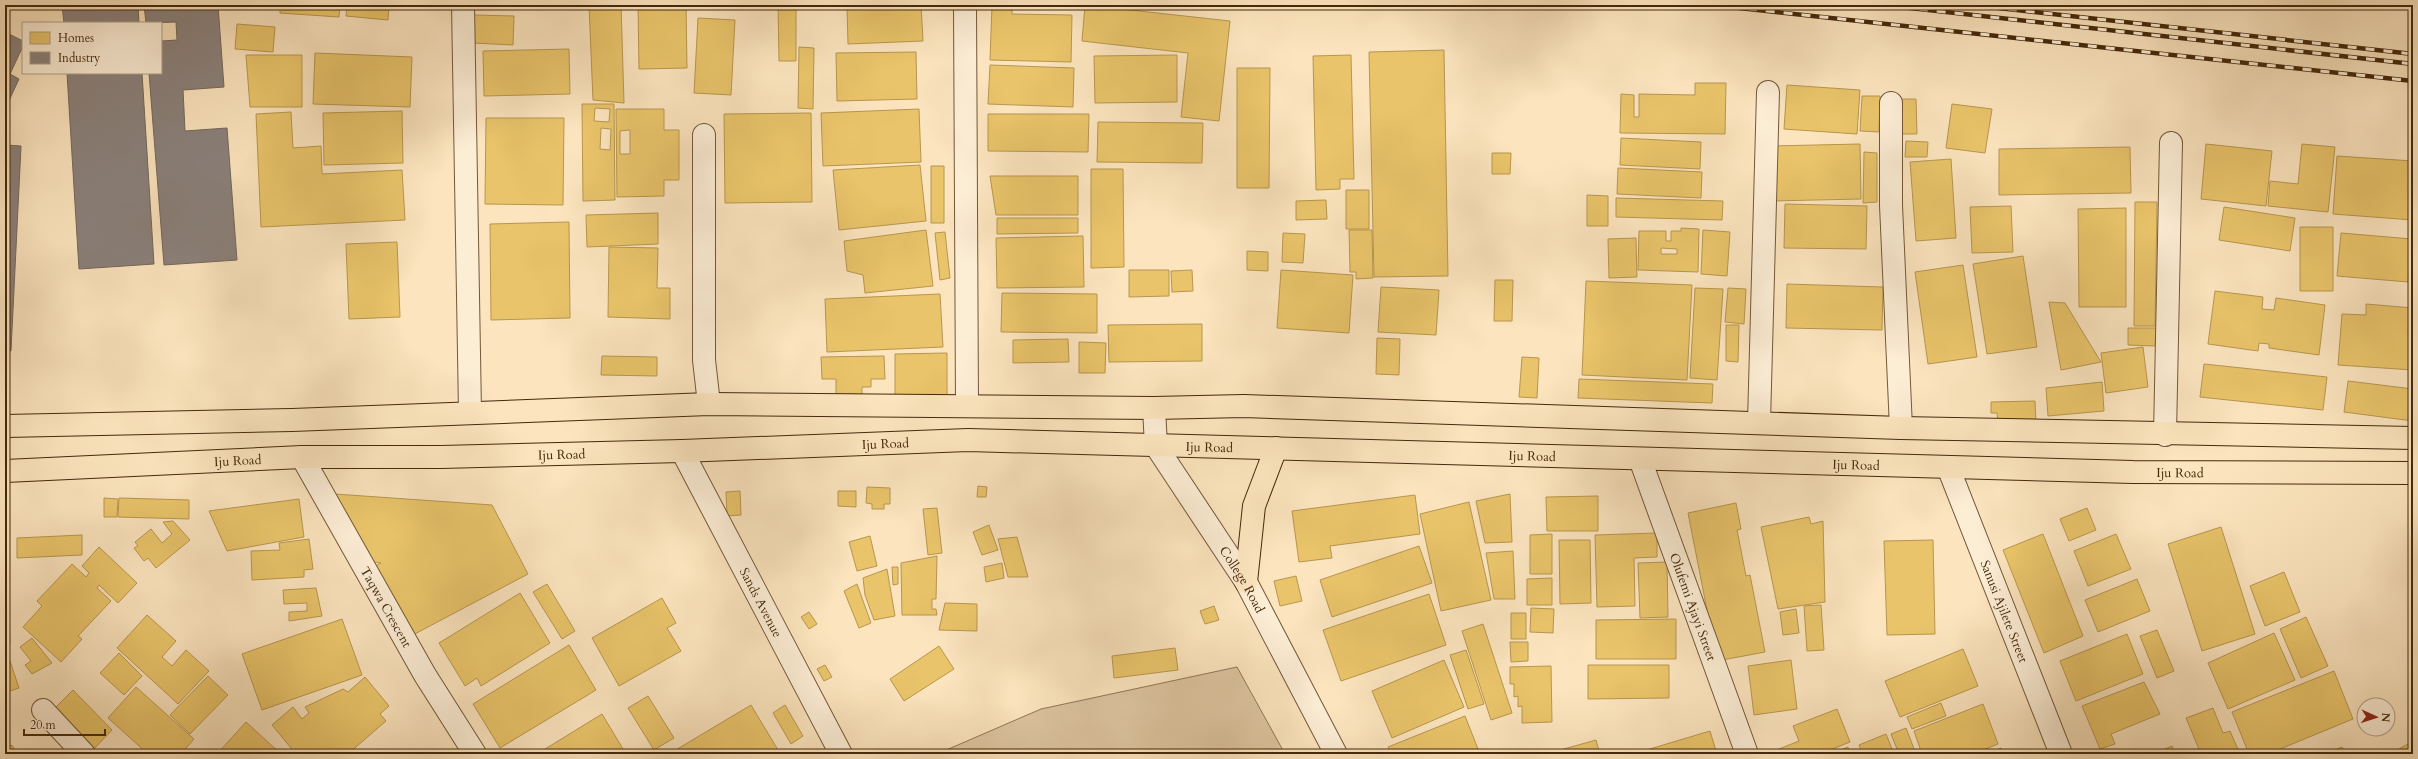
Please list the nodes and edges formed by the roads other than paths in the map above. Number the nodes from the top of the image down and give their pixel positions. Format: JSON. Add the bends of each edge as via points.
{"nodes":[{"id":1,"x":463,"y":5,"type":"edge"},
{"id":2,"x":965,"y":5,"type":"edge"},
{"id":3,"x":1768,"y":92,"type":"dead end"},
{"id":4,"x":1891,"y":103,"type":"dead end"},
{"id":5,"x":704,"y":135,"type":"dead end"},
{"id":6,"x":2171,"y":143,"type":"dead end"},
{"id":7,"x":709,"y":404,"type":"junction"},
{"id":8,"x":967,"y":405,"type":"junction"},
{"id":9,"x":1154,"y":408,"type":"junction"},
{"id":10,"x":470,"y":412,"type":"junction"},
{"id":11,"x":1759,"y":422,"type":"junction"},
{"id":12,"x":5,"y":426,"type":"edge"},
{"id":13,"x":1901,"y":428,"type":"junction"},
{"id":14,"x":2165,"y":435,"type":"junction"},
{"id":15,"x":2413,"y":438,"type":"edge"},
{"id":16,"x":1156,"y":446,"type":"junction"},
{"id":17,"x":1276,"y":448,"type":"junction"},
{"id":18,"x":682,"y":451,"type":"junction"},
{"id":19,"x":302,"y":457,"type":"junction"},
{"id":20,"x":1640,"y":459,"type":"junction"},
{"id":21,"x":1948,"y":467,"type":"junction"},
{"id":22,"x":5,"y":471,"type":"edge"},
{"id":23,"x":2413,"y":473,"type":"edge"},
{"id":24,"x":1246,"y":582,"type":"junction"},
{"id":25,"x":43,"y":710,"type":"dead end"},
{"id":26,"x":84,"y":754,"type":"edge"},
{"id":27,"x":475,"y":754,"type":"edge"},
{"id":28,"x":841,"y":754,"type":"edge"},
{"id":29,"x":1336,"y":754,"type":"edge"},
{"id":30,"x":1747,"y":754,"type":"edge"},
{"id":31,"x":2061,"y":754,"type":"edge"}],
"edges":[{"from":1,"to":10,"type":"street"},
{"from":2,"to":8,"type":"street"},
{"from":3,"to":11,"type":"street"},
{"from":4,"to":13,"type":"street","via":[[1891,205]]},
{"from":5,"to":7,"type":"street","via":[[704,360]]},
{"from":6,"to":14,"type":"street"},
{"from":7,"to":8,"type":"main road"},
{"from":7,"to":10,"type":"main road"},
{"from":8,"to":9,"type":"main road"},
{"from":9,"to":11,"type":"main road","via":[[1244,406]]},
{"from":9,"to":16,"type":"street"},
{"from":10,"to":12,"type":"main road","via":[[292,420]]},
{"from":11,"to":13,"type":"main road"},
{"from":13,"to":14,"type":"main road"},
{"from":14,"to":15,"type":"main road"},
{"from":16,"to":17,"type":"main road","name":"Iju Road"},
{"from":16,"to":18,"type":"main road","name":"Iju Road","via":[[968,440]]},
{"from":16,"to":24,"type":"street","name":"College Road"},
{"from":17,"to":20,"type":"main road","name":"Iju Road"},
{"from":17,"to":24,"type":"main road","via":[[1254,506]]},
{"from":18,"to":19,"type":"main road","name":"Iju Road","via":[[441,458]]},
{"from":18,"to":28,"type":"street","name":"Sands Avenue"},
{"from":19,"to":22,"type":"main road","name":"Iju Road"},
{"from":19,"to":27,"type":"street","name":"Taqwa Crescent","via":[[425,675]]},
{"from":20,"to":21,"type":"main road","name":"Iju Road"},
{"from":20,"to":30,"type":"street","name":"Olufemi Ajayi Street"},
{"from":21,"to":23,"type":"main road","name":"Iju Road","via":[[2133,472]]},
{"from":21,"to":31,"type":"street","name":"Sanusi Ajilete Street"},
{"from":24,"to":29,"type":"street","name":"College Road"},
{"from":25,"to":26,"type":"street"}]}
